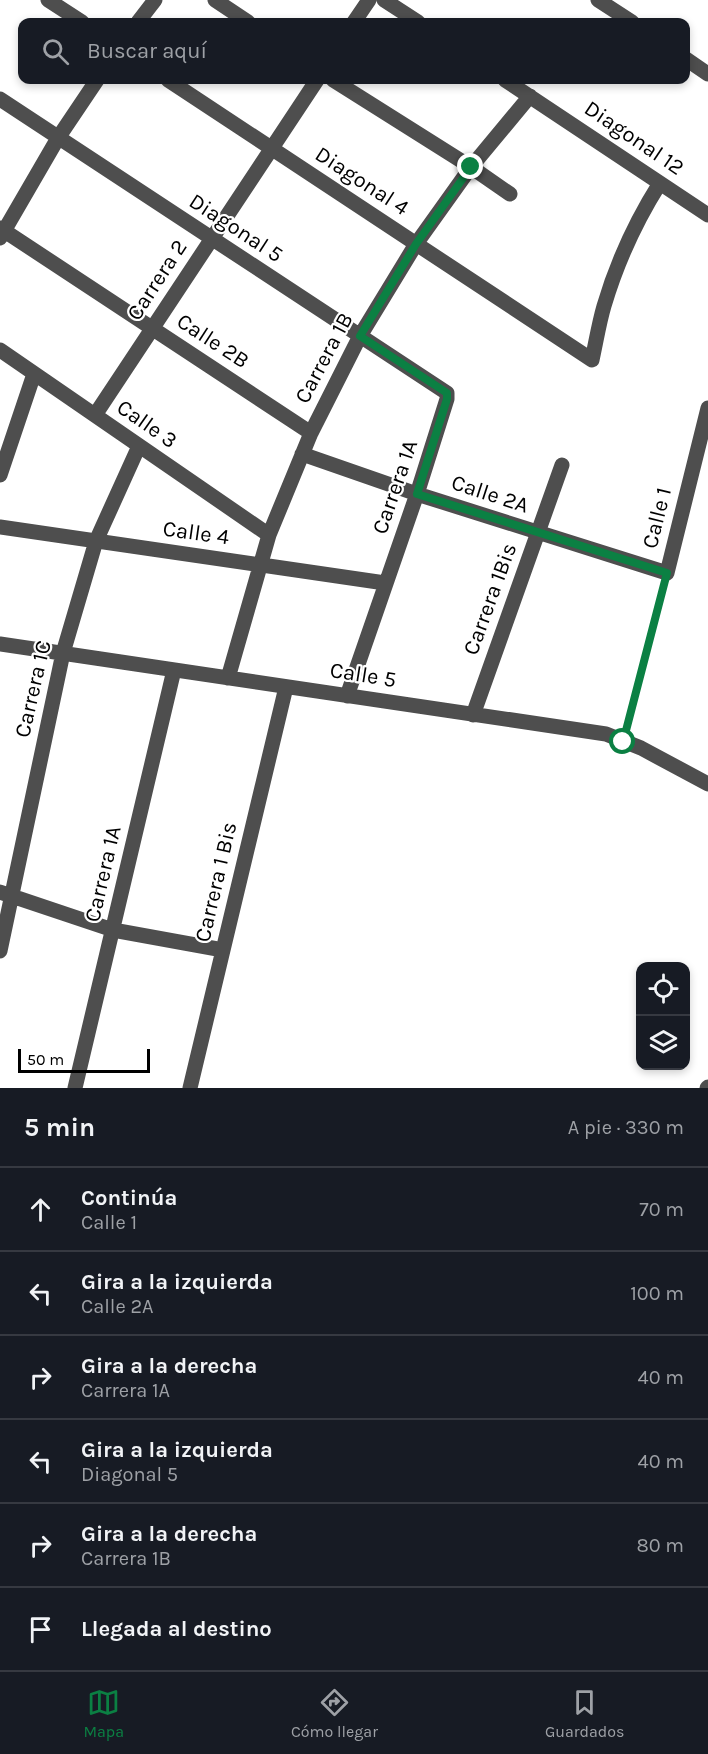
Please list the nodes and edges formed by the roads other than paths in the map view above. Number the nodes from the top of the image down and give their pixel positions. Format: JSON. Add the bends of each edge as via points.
{"nodes":[{"id":1,"x":48,"y":0,"type":"edge"},
{"id":2,"x":155,"y":0,"type":"edge"},
{"id":3,"x":215,"y":0,"type":"edge"},
{"id":4,"x":369,"y":0,"type":"edge"},
{"id":5,"x":384,"y":0,"type":"edge"},
{"id":6,"x":598,"y":0,"type":"edge"},
{"id":7,"x":76,"y":18,"type":"edge"},
{"id":8,"x":141,"y":18,"type":"edge"},
{"id":9,"x":242,"y":18,"type":"edge"},
{"id":10,"x":357,"y":18,"type":"edge"},
{"id":11,"x":412,"y":18,"type":"edge"},
{"id":12,"x":626,"y":18,"type":"edge"},
{"id":13,"x":690,"y":62,"type":"edge"},
{"id":14,"x":708,"y":74,"type":"edge"},
{"id":15,"x":95,"y":84,"type":"edge"},
{"id":16,"x":174,"y":84,"type":"edge"},
{"id":17,"x":313,"y":84,"type":"edge"},
{"id":18,"x":339,"y":84,"type":"edge"},
{"id":19,"x":511,"y":84,"type":"edge"},
{"id":20,"x":530,"y":96,"type":"junction"},
{"id":21,"x":0,"y":99,"type":"edge"},
{"id":22,"x":58,"y":138,"type":"junction"},
{"id":23,"x":271,"y":148,"type":"junction"},
{"id":24,"x":471,"y":167,"type":"junction"},
{"id":25,"x":660,"y":183,"type":"junction"},
{"id":26,"x":510,"y":194,"type":"dead end"},
{"id":27,"x":708,"y":215,"type":"edge"},
{"id":28,"x":1,"y":232,"type":"edge"},
{"id":29,"x":211,"y":238,"type":"junction"},
{"id":30,"x":416,"y":244,"type":"junction"},
{"id":31,"x":152,"y":328,"type":"junction"},
{"id":32,"x":360,"y":336,"type":"junction"},
{"id":33,"x":0,"y":350,"type":"edge"},
{"id":34,"x":34,"y":374,"type":"junction"},
{"id":35,"x":447,"y":393,"type":"joint"},
{"id":36,"x":708,"y":408,"type":"edge"},
{"id":37,"x":94,"y":415,"type":"junction"},
{"id":38,"x":311,"y":433,"type":"junction"},
{"id":39,"x":139,"y":446,"type":"junction"},
{"id":40,"x":302,"y":454,"type":"junction"},
{"id":41,"x":562,"y":465,"type":"dead end"},
{"id":42,"x":0,"y":475,"type":"edge"},
{"id":43,"x":417,"y":494,"type":"junction"},
{"id":44,"x":0,"y":527,"type":"edge"},
{"id":45,"x":537,"y":533,"type":"junction"},
{"id":46,"x":269,"y":535,"type":"junction"},
{"id":47,"x":96,"y":541,"type":"junction"},
{"id":48,"x":260,"y":565,"type":"junction"},
{"id":49,"x":667,"y":573,"type":"joint"},
{"id":50,"x":385,"y":583,"type":"junction"},
{"id":51,"x":0,"y":644,"type":"edge"},
{"id":52,"x":63,"y":653,"type":"junction"},
{"id":53,"x":174,"y":670,"type":"junction"},
{"id":54,"x":228,"y":678,"type":"junction"},
{"id":55,"x":286,"y":687,"type":"junction"},
{"id":56,"x":347,"y":696,"type":"junction"},
{"id":57,"x":472,"y":715,"type":"junction"},
{"id":58,"x":708,"y":784,"type":"edge"},
{"id":59,"x":6,"y":894,"type":"edge"},
{"id":60,"x":112,"y":930,"type":"junction"},
{"id":61,"x":223,"y":950,"type":"junction"},
{"id":62,"x":0,"y":951,"type":"edge"},
{"id":63,"x":75,"y":1088,"type":"edge"},
{"id":64,"x":190,"y":1088,"type":"edge"}],
"edges":[{"from":1,"to":7,"type":"street"},
{"from":2,"to":8,"type":"street"},
{"from":3,"to":9,"type":"street"},
{"from":4,"to":10,"type":"street"},
{"from":5,"to":11,"type":"street"},
{"from":6,"to":12,"type":"street"},
{"from":13,"to":14,"type":"street"},
{"from":15,"to":22,"type":"street"},
{"from":16,"to":23,"type":"street","name":"Diagonal 4"},
{"from":17,"to":23,"type":"street","name":"Carrera 2"},
{"from":18,"to":24,"type":"street"},
{"from":19,"to":20,"type":"street","name":"Diagonal 12"},
{"from":20,"to":24,"type":"street","name":"Carrera 1B"},
{"from":20,"to":25,"type":"street","name":"Diagonal 12"},
{"from":21,"to":22,"type":"street","name":"Diagonal 5"},
{"from":22,"to":28,"type":"street"},
{"from":22,"to":29,"type":"street","name":"Diagonal 5"},
{"from":23,"to":29,"type":"street","name":"Carrera 2"},
{"from":23,"to":30,"type":"street","name":"Diagonal 4"},
{"from":24,"to":26,"type":"street"},
{"from":24,"to":30,"type":"street","name":"Carrera 1B"},
{"from":25,"to":27,"type":"street","name":"Diagonal 12"},
{"from":25,"to":30,"type":"street","name":"Diagonal 4","via":[[622,254],[604,306],[592,360]]},
{"from":28,"to":31,"type":"street","name":"Calle 2B"},
{"from":29,"to":31,"type":"street","name":"Carrera 2"},
{"from":29,"to":32,"type":"street","name":"Diagonal 5"},
{"from":30,"to":32,"type":"street","name":"Carrera 1B"},
{"from":31,"to":37,"type":"street","name":"Carrera 2"},
{"from":31,"to":38,"type":"street","name":"Calle 2B"},
{"from":32,"to":35,"type":"street","name":"Diagonal 5"},
{"from":32,"to":38,"type":"street","name":"Carrera 1B"},
{"from":33,"to":34,"type":"street","name":"Calle 3"},
{"from":34,"to":37,"type":"street","name":"Calle 3"},
{"from":34,"to":42,"type":"street"},
{"from":35,"to":43,"type":"street","name":"Carrera 1A"},
{"from":36,"to":49,"type":"street","name":"Calle 1"},
{"from":37,"to":39,"type":"street","name":"Calle 3"},
{"from":38,"to":40,"type":"street","name":"Carrera 1B"},
{"from":39,"to":46,"type":"street","name":"Calle 3"},
{"from":39,"to":47,"type":"street","name":"Carrera 1C"},
{"from":40,"to":43,"type":"street","name":"Calle 2A"},
{"from":40,"to":46,"type":"street","name":"Carrera 1B"},
{"from":41,"to":45,"type":"street","name":"Carrera 1Bis"},
{"from":43,"to":45,"type":"street","name":"Calle 2A"},
{"from":43,"to":50,"type":"street","name":"Carrera 1A"},
{"from":44,"to":47,"type":"street","name":"Calle 4"},
{"from":45,"to":49,"type":"street","name":"Calle 2A"},
{"from":45,"to":57,"type":"street","name":"Carrera 1Bis"},
{"from":46,"to":48,"type":"street","name":"Carrera 1B"},
{"from":47,"to":48,"type":"street","name":"Calle 4"},
{"from":47,"to":52,"type":"street","name":"Carrera 1C"},
{"from":48,"to":50,"type":"street","name":"Calle 4"},
{"from":48,"to":54,"type":"street","name":"Carrera 1B"},
{"from":50,"to":56,"type":"street","name":"Carrera 1A"},
{"from":51,"to":52,"type":"street","name":"Calle 5"},
{"from":52,"to":53,"type":"street","name":"Calle 5"},
{"from":52,"to":59,"type":"street","name":"Carrera 1C"},
{"from":53,"to":54,"type":"street","name":"Calle 5"},
{"from":53,"to":60,"type":"street","name":"Carrera 1A"},
{"from":54,"to":55,"type":"street","name":"Calle 5"},
{"from":55,"to":56,"type":"street","name":"Calle 5"},
{"from":55,"to":61,"type":"street","name":"Carrera 1 Bis"},
{"from":56,"to":57,"type":"street","name":"Calle 5"},
{"from":57,"to":58,"type":"street","name":"Calle 5","via":[[606,735],[641,748]]},
{"from":59,"to":60,"type":"street"},
{"from":59,"to":62,"type":"street","name":"Carrera 1C"},
{"from":60,"to":61,"type":"street"},
{"from":60,"to":63,"type":"street","name":"Carrera 1A"},
{"from":61,"to":64,"type":"street","name":"Carrera 1 Bis"}]}
